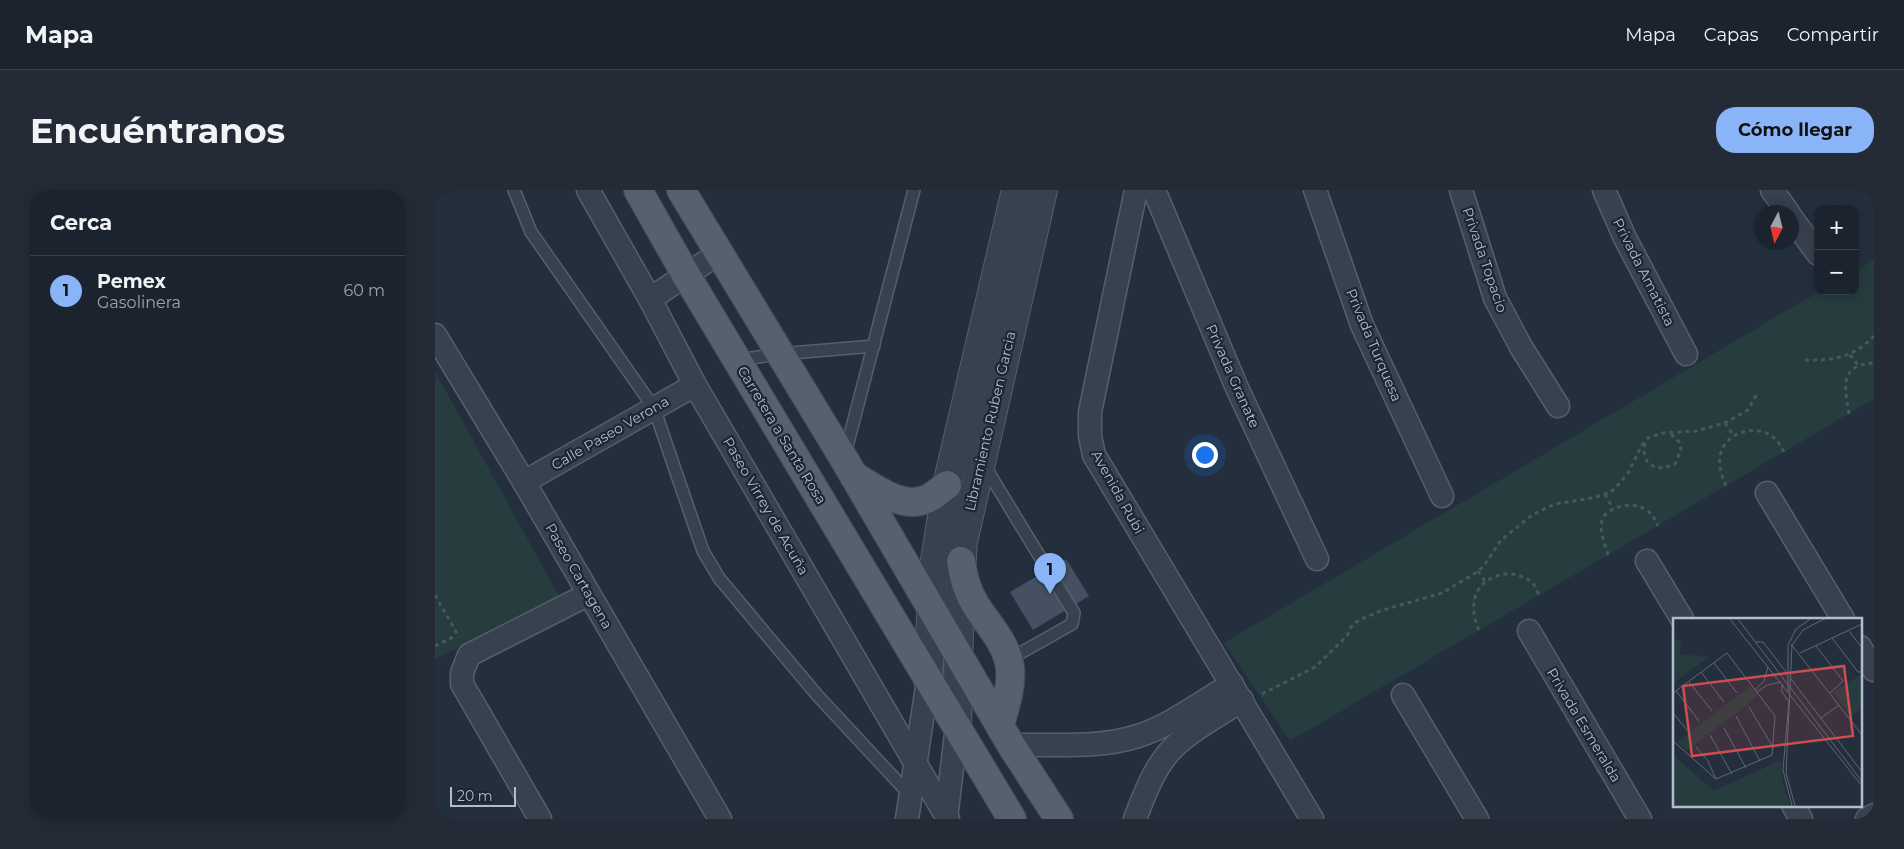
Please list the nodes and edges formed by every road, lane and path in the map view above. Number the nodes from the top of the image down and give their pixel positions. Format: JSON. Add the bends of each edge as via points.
{"nodes":[{"id":1,"x":515,"y":190,"type":"edge"},
{"id":2,"x":588,"y":190,"type":"edge"},
{"id":3,"x":638,"y":190,"type":"edge"},
{"id":4,"x":681,"y":190,"type":"edge"},
{"id":5,"x":914,"y":190,"type":"edge"},
{"id":6,"x":1016,"y":190,"type":"edge"},
{"id":7,"x":1043,"y":190,"type":"edge"},
{"id":8,"x":1136,"y":190,"type":"edge"},
{"id":9,"x":1153,"y":190,"type":"edge"},
{"id":10,"x":1315,"y":190,"type":"edge"},
{"id":11,"x":1461,"y":190,"type":"edge"},
{"id":12,"x":1604,"y":190,"type":"edge"},
{"id":13,"x":1772,"y":190,"type":"edge"},
{"id":14,"x":1783,"y":205,"type":"edge"},
{"id":15,"x":1799,"y":228,"type":"edge"},
{"id":16,"x":1815,"y":250,"type":"edge"},
{"id":17,"x":719,"y":253,"type":"junction"},
{"id":18,"x":687,"y":276,"type":"junction"},
{"id":19,"x":651,"y":299,"type":"junction"},
{"id":20,"x":435,"y":335,"type":"edge"},
{"id":21,"x":1874,"y":336,"type":"edge"},
{"id":22,"x":874,"y":346,"type":"junction"},
{"id":23,"x":779,"y":354,"type":"junction"},
{"id":24,"x":1686,"y":354,"type":"dead end"},
{"id":25,"x":1850,"y":355,"type":"junction"},
{"id":26,"x":737,"y":360,"type":"junction"},
{"id":27,"x":1805,"y":360,"type":"dead end"},
{"id":28,"x":1874,"y":363,"type":"edge"},
{"id":29,"x":1859,"y":366,"type":"junction"},
{"id":30,"x":695,"y":385,"type":"junction"},
{"id":31,"x":1758,"y":392,"type":"dead end"},
{"id":32,"x":1558,"y":406,"type":"dead end"},
{"id":33,"x":654,"y":408,"type":"junction"},
{"id":34,"x":1849,"y":414,"type":"dead end"},
{"id":35,"x":1725,"y":423,"type":"junction"},
{"id":36,"x":1669,"y":433,"type":"junction"},
{"id":37,"x":1734,"y":436,"type":"junction"},
{"id":38,"x":1646,"y":441,"type":"junction"},
{"id":39,"x":1784,"y":452,"type":"dead end"},
{"id":40,"x":981,"y":462,"type":"junction"},
{"id":41,"x":848,"y":467,"type":"junction"},
{"id":42,"x":524,"y":482,"type":"junction"},
{"id":43,"x":947,"y":485,"type":"junction"},
{"id":44,"x":1726,"y":486,"type":"dead end"},
{"id":45,"x":1767,"y":493,"type":"dead end"},
{"id":46,"x":1605,"y":494,"type":"junction"},
{"id":47,"x":1442,"y":496,"type":"dead end"},
{"id":48,"x":1613,"y":509,"type":"junction"},
{"id":49,"x":1658,"y":526,"type":"dead end"},
{"id":50,"x":1608,"y":555,"type":"dead end"},
{"id":51,"x":1317,"y":559,"type":"dead end"},
{"id":52,"x":961,"y":561,"type":"junction"},
{"id":53,"x":1647,"y":561,"type":"dead end"},
{"id":54,"x":1478,"y":571,"type":"junction"},
{"id":55,"x":1485,"y":581,"type":"junction"},
{"id":56,"x":589,"y":594,"type":"junction"},
{"id":57,"x":435,"y":595,"type":"edge"},
{"id":58,"x":1539,"y":595,"type":"dead end"},
{"id":59,"x":931,"y":610,"type":"junction"},
{"id":60,"x":1681,"y":618,"type":"edge"},
{"id":61,"x":1842,"y":618,"type":"edge"},
{"id":62,"x":1479,"y":630,"type":"dead end"},
{"id":63,"x":1529,"y":632,"type":"dead end"},
{"id":64,"x":458,"y":635,"type":"junction"},
{"id":65,"x":435,"y":646,"type":"edge"},
{"id":66,"x":1861,"y":649,"type":"edge"},
{"id":67,"x":469,"y":655,"type":"junction"},
{"id":68,"x":960,"y":656,"type":"junction"},
{"id":69,"x":1008,"y":660,"type":"junction"},
{"id":70,"x":1874,"y":670,"type":"edge"},
{"id":71,"x":928,"y":680,"type":"junction"},
{"id":72,"x":1239,"y":696,"type":"junction"},
{"id":73,"x":1403,"y":696,"type":"dead end"},
{"id":74,"x":957,"y":725,"type":"junction"},
{"id":75,"x":1006,"y":735,"type":"junction"},
{"id":76,"x":916,"y":766,"type":"junction"},
{"id":77,"x":911,"y":796,"type":"junction"},
{"id":78,"x":1794,"y":806,"type":"edge"},
{"id":79,"x":1874,"y":815,"type":"edge"},
{"id":80,"x":947,"y":818,"type":"edge"},
{"id":81,"x":540,"y":819,"type":"edge"},
{"id":82,"x":720,"y":819,"type":"edge"},
{"id":83,"x":907,"y":819,"type":"edge"},
{"id":84,"x":1012,"y":819,"type":"edge"},
{"id":85,"x":1059,"y":819,"type":"edge"},
{"id":86,"x":1135,"y":819,"type":"edge"},
{"id":87,"x":1312,"y":819,"type":"edge"},
{"id":88,"x":1477,"y":819,"type":"edge"},
{"id":89,"x":1640,"y":819,"type":"edge"},
{"id":90,"x":1801,"y":819,"type":"edge"},
{"id":91,"x":1867,"y":819,"type":"edge"}],
"edges":[{"from":1,"to":33,"type":"lane","via":[[531,232]]},
{"from":2,"to":19,"type":"street","name":"Paseo Virrey de Acuña"},
{"from":3,"to":18,"type":"main road","name":"Carretera a Santa Rosa"},
{"from":4,"to":17,"type":"main road"},
{"from":5,"to":22,"type":"lane"},
{"from":6,"to":43,"type":"street","name":"Libramiento Ruben Garcia"},
{"from":7,"to":40,"type":"street","name":"Libramiento Ruben Garcia"},
{"from":8,"to":72,"type":"street","name":"Avenida Rubi","via":[[1090,412],[1090,436],[1094,455]]},
{"from":9,"to":51,"type":"street","name":"Privada Granate","via":[[1237,388]]},
{"from":10,"to":47,"type":"street","name":"Privada Turquesa","via":[[1362,325]]},
{"from":11,"to":32,"type":"street","name":"Privada Topacio","via":[[1495,298]]},
{"from":12,"to":24,"type":"street","name":"Privada Amatista","via":[[1625,238]]},
{"from":13,"to":14,"type":"street"},
{"from":15,"to":16,"type":"street"},
{"from":17,"to":18,"type":"street"},
{"from":17,"to":23,"type":"main road"},
{"from":18,"to":19,"type":"street"},
{"from":18,"to":26,"type":"main road","name":"Carretera a Santa Rosa"},
{"from":19,"to":30,"type":"street","name":"Paseo Virrey de Acuña"},
{"from":20,"to":42,"type":"street","name":"Paseo Cartagena"},
{"from":21,"to":25,"type":"path"},
{"from":22,"to":23,"type":"lane"},
{"from":22,"to":41,"type":"lane"},
{"from":23,"to":26,"type":"lane"},
{"from":23,"to":41,"type":"main road"},
{"from":25,"to":27,"type":"path"},
{"from":25,"to":29,"type":"path"},
{"from":26,"to":71,"type":"main road","name":"Carretera a Santa Rosa"},
{"from":28,"to":29,"type":"path"},
{"from":29,"to":34,"type":"path","via":[[1849,373],[1845,381]]},
{"from":30,"to":33,"type":"street","name":"Calle Paseo Verona"},
{"from":30,"to":76,"type":"street","name":"Paseo Virrey de Acuña"},
{"from":31,"to":35,"type":"path","via":[[1748,410]]},
{"from":33,"to":42,"type":"street","name":"Calle Paseo Verona"},
{"from":33,"to":77,"type":"lane","via":[[710,565],[817,695]]},
{"from":35,"to":36,"type":"path","via":[[1696,431]]},
{"from":35,"to":37,"type":"path"},
{"from":36,"to":38,"type":"path","via":[[1655,435]]},
{"from":36,"to":38,"type":"path","via":[[1680,443],[1681,450],[1675,464],[1668,467],[1659,468],[1647,462],[1644,456]]},
{"from":37,"to":39,"type":"path","via":[[1740,432],[1765,432]]},
{"from":37,"to":44,"type":"path","via":[[1723,446],[1720,455],[1721,474]]},
{"from":38,"to":46,"type":"path","via":[[1628,473]]},
{"from":40,"to":52,"type":"street","name":"Libramiento Ruben Garcia"},
{"from":40,"to":69,"type":"lane","via":[[1075,617],[1072,624]]},
{"from":41,"to":43,"type":"main road","via":[[899,500],[914,502],[927,499]]},
{"from":41,"to":59,"type":"main road"},
{"from":42,"to":56,"type":"street","name":"Paseo Cartagena"},
{"from":43,"to":59,"type":"street","name":"Libramiento Ruben Garcia","via":[[933,573]]},
{"from":45,"to":61,"type":"street"},
{"from":46,"to":48,"type":"path"},
{"from":46,"to":54,"type":"path","via":[[1555,504],[1532,516],[1501,540]]},
{"from":48,"to":49,"type":"path","via":[[1629,504],[1639,506],[1655,519]]},
{"from":48,"to":50,"type":"path","via":[[1607,512],[1601,527]]},
{"from":52,"to":68,"type":"street","name":"Libramiento Ruben Garcia"},
{"from":52,"to":69,"type":"main road","via":[[967,588]]},
{"from":53,"to":60,"type":"street"},
{"from":54,"to":55,"type":"path"},
{"from":54,"to":72,"type":"path","via":[[1442,593],[1359,620],[1315,667]]},
{"from":55,"to":58,"type":"path","via":[[1511,574],[1524,577]]},
{"from":55,"to":62,"type":"path","via":[[1473,604]]},
{"from":56,"to":67,"type":"street"},
{"from":56,"to":82,"type":"street","name":"Paseo Cartagena"},
{"from":57,"to":64,"type":"path"},
{"from":59,"to":68,"type":"main road"},
{"from":59,"to":71,"type":"street","name":"Libramiento Ruben Garcia"},
{"from":63,"to":89,"type":"street","name":"Privada Esmeralda"},
{"from":64,"to":65,"type":"path"},
{"from":64,"to":67,"type":"path"},
{"from":66,"to":70,"type":"street"},
{"from":67,"to":81,"type":"street","via":[[462,673],[462,684]]},
{"from":68,"to":74,"type":"street","name":"Libramiento Ruben Garcia"},
{"from":68,"to":75,"type":"main road"},
{"from":69,"to":75,"type":"main road","via":[[1010,682]]},
{"from":71,"to":74,"type":"main road","name":"Carretera a Santa Rosa"},
{"from":71,"to":76,"type":"street"},
{"from":72,"to":75,"type":"street","via":[[1171,720],[1138,736],[1098,744]]},
{"from":72,"to":86,"type":"street","via":[[1175,746],[1157,769]]},
{"from":72,"to":87,"type":"street","name":"Avenida Rubi"},
{"from":73,"to":88,"type":"street"},
{"from":74,"to":80,"type":"street"},
{"from":74,"to":84,"type":"main road","name":"Carretera a Santa Rosa"},
{"from":75,"to":85,"type":"main road"},
{"from":76,"to":77,"type":"street"},
{"from":76,"to":80,"type":"street","name":"Paseo Virrey de Acuña"},
{"from":77,"to":83,"type":"street"},
{"from":78,"to":90,"type":"street"},
{"from":79,"to":91,"type":"street"}]}
